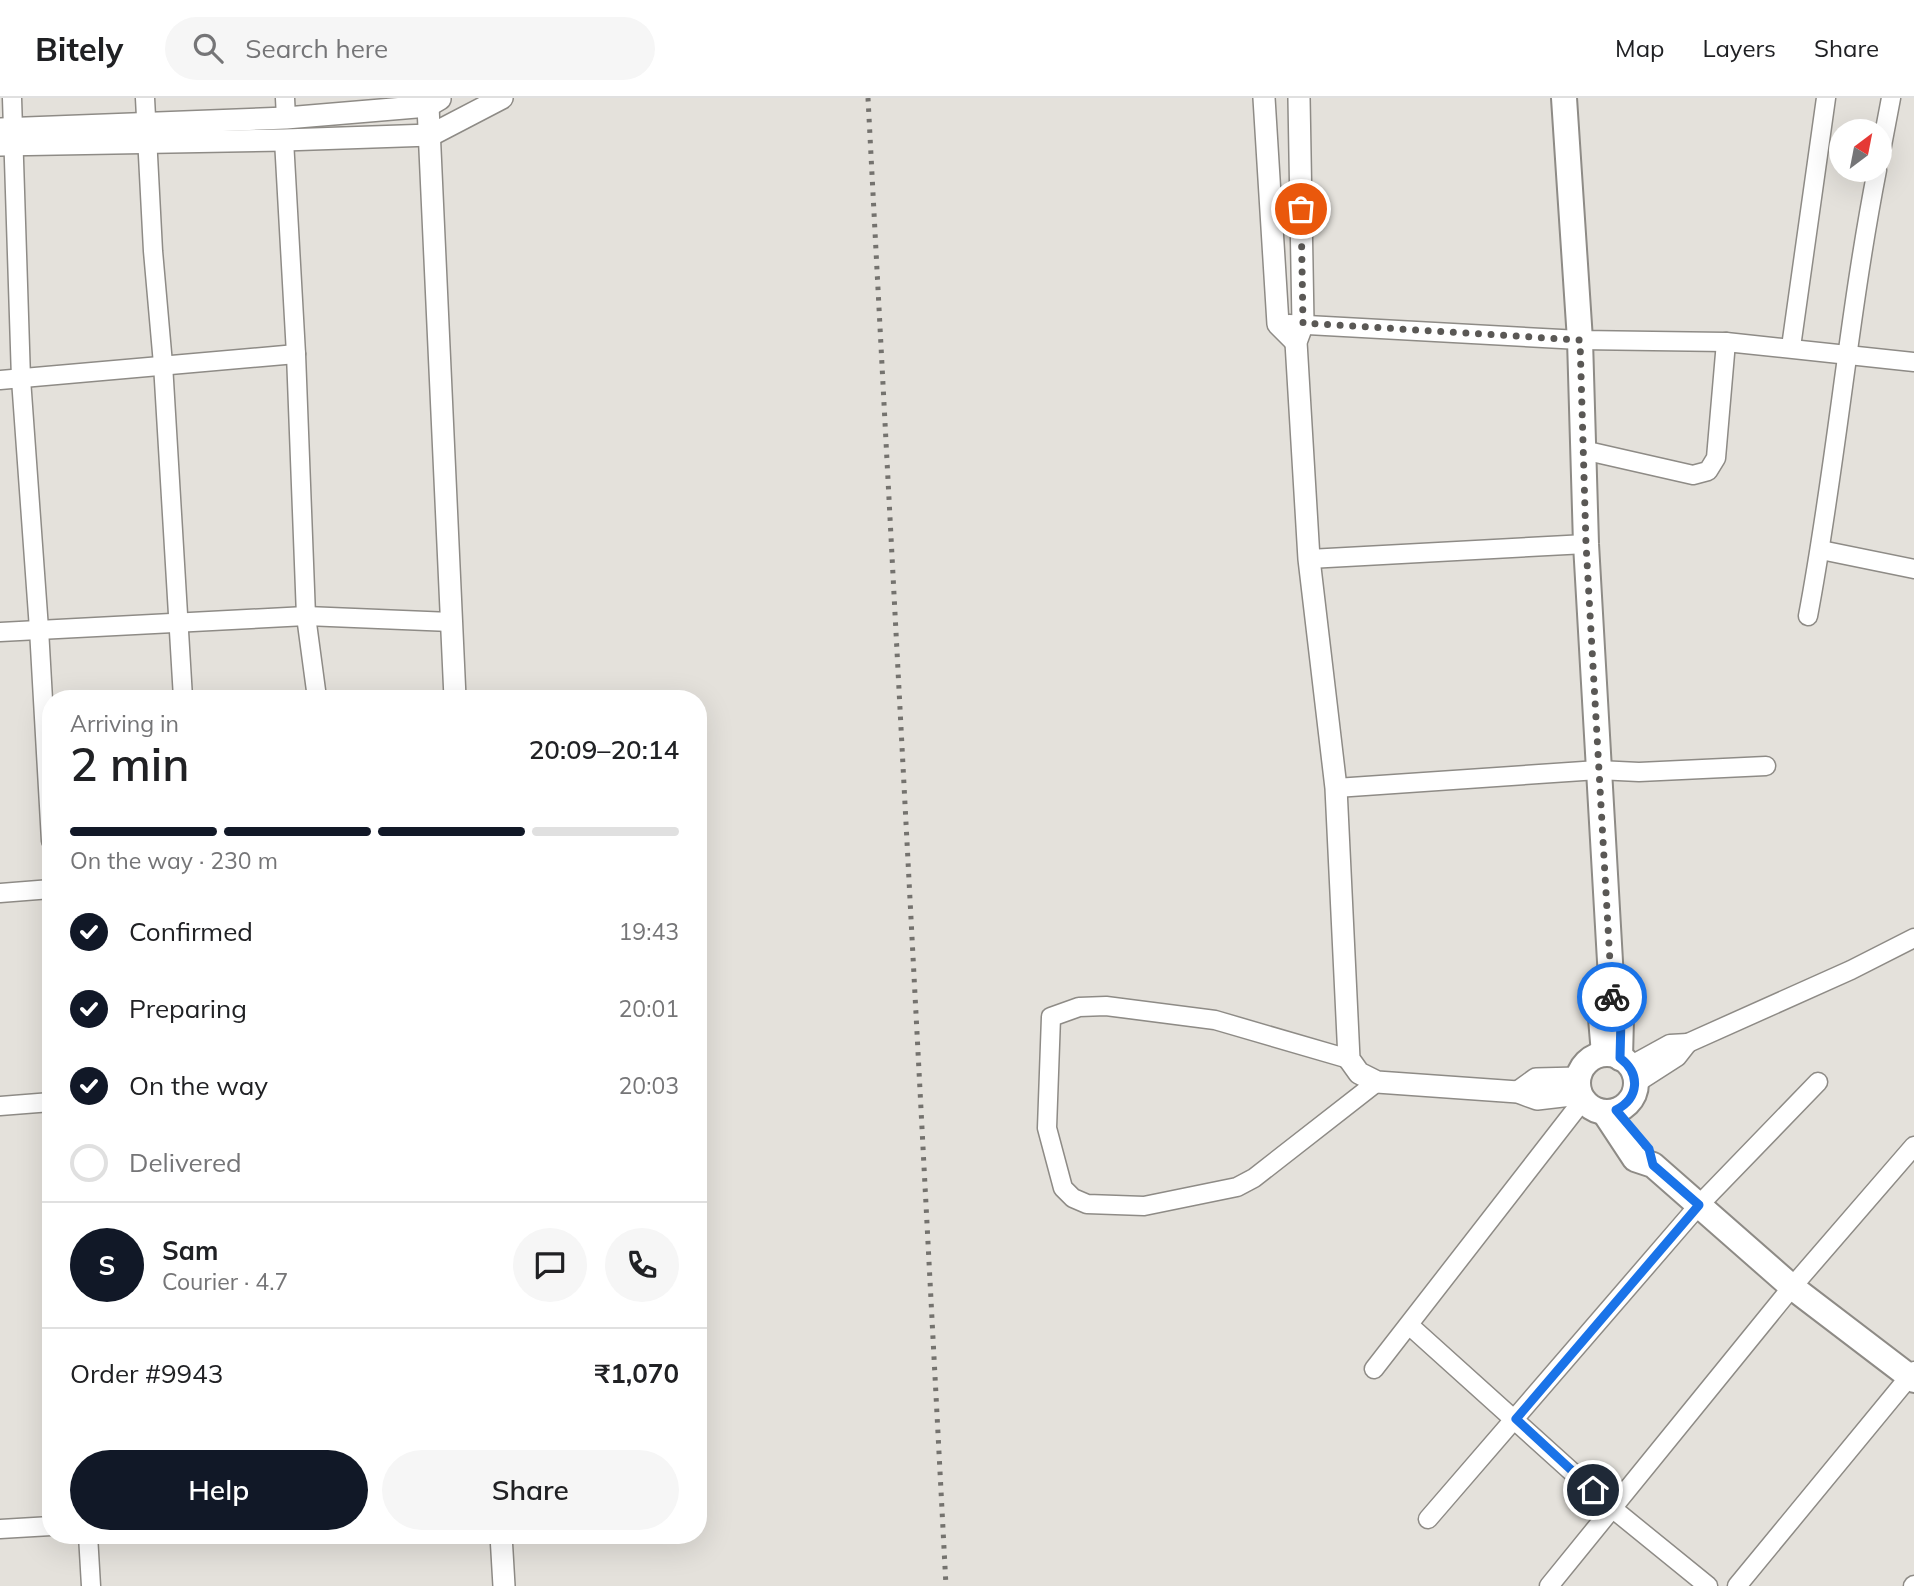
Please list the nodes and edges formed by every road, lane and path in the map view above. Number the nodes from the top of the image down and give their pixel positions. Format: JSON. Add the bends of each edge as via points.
{"nodes":[{"id":1,"x":12,"y":98,"type":"edge"},
{"id":2,"x":145,"y":98,"type":"edge"},
{"id":3,"x":502,"y":98,"type":"edge"},
{"id":4,"x":1264,"y":98,"type":"edge"},
{"id":5,"x":1299,"y":98,"type":"edge"},
{"id":6,"x":1564,"y":98,"type":"edge"},
{"id":7,"x":1826,"y":98,"type":"edge"},
{"id":8,"x":1891,"y":98,"type":"edge"},
{"id":9,"x":432,"y":101,"type":"edge"},
{"id":10,"x":285,"y":108,"type":"edge"},
{"id":11,"x":1887,"y":119,"type":"edge"},
{"id":12,"x":148,"y":132,"type":"junction"},
{"id":13,"x":431,"y":135,"type":"junction"},
{"id":14,"x":7,"y":137,"type":"edge"},
{"id":15,"x":284,"y":140,"type":"junction"},
{"id":16,"x":1875,"y":182,"type":"edge"},
{"id":17,"x":1299,"y":332,"type":"junction"},
{"id":18,"x":1580,"y":340,"type":"junction"},
{"id":19,"x":1726,"y":341,"type":"junction"},
{"id":20,"x":1791,"y":347,"type":"junction"},
{"id":21,"x":1846,"y":353,"type":"junction"},
{"id":22,"x":296,"y":355,"type":"junction"},
{"id":23,"x":1914,"y":362,"type":"edge"},
{"id":24,"x":163,"y":365,"type":"junction"},
{"id":25,"x":0,"y":380,"type":"edge"},
{"id":26,"x":21,"y":380,"type":"junction"},
{"id":27,"x":1583,"y":450,"type":"junction"},
{"id":28,"x":1586,"y":544,"type":"junction"},
{"id":29,"x":1821,"y":550,"type":"junction"},
{"id":30,"x":1309,"y":559,"type":"junction"},
{"id":31,"x":1914,"y":569,"type":"edge"},
{"id":32,"x":306,"y":616,"type":"junction"},
{"id":33,"x":1808,"y":616,"type":"dead end"},
{"id":34,"x":179,"y":621,"type":"junction"},
{"id":35,"x":451,"y":622,"type":"junction"},
{"id":36,"x":39,"y":629,"type":"junction"},
{"id":37,"x":0,"y":632,"type":"edge"},
{"id":38,"x":42,"y":690,"type":"edge"},
{"id":39,"x":183,"y":690,"type":"edge"},
{"id":40,"x":316,"y":690,"type":"edge"},
{"id":41,"x":454,"y":690,"type":"edge"},
{"id":42,"x":1766,"y":766,"type":"dead end"},
{"id":43,"x":1598,"y":770,"type":"junction"},
{"id":44,"x":1336,"y":788,"type":"junction"},
{"id":45,"x":42,"y":890,"type":"edge"},
{"id":46,"x":0,"y":893,"type":"edge"},
{"id":47,"x":1914,"y":938,"type":"edge"},
{"id":48,"x":1349,"y":1059,"type":"junction"},
{"id":49,"x":1622,"y":1066,"type":"junction"},
{"id":50,"x":1377,"y":1082,"type":"junction"},
{"id":51,"x":1818,"y":1082,"type":"dead end"},
{"id":52,"x":1592,"y":1099,"type":"junction"},
{"id":53,"x":42,"y":1103,"type":"edge"},
{"id":54,"x":0,"y":1106,"type":"edge"},
{"id":55,"x":1914,"y":1146,"type":"edge"},
{"id":56,"x":1699,"y":1205,"type":"junction"},
{"id":57,"x":1792,"y":1287,"type":"junction"},
{"id":58,"x":1409,"y":1325,"type":"junction"},
{"id":59,"x":1374,"y":1369,"type":"dead end"},
{"id":60,"x":1913,"y":1376,"type":"edge"},
{"id":61,"x":1516,"y":1419,"type":"junction"},
{"id":62,"x":1612,"y":1508,"type":"junction"},
{"id":63,"x":1428,"y":1519,"type":"dead end"},
{"id":64,"x":42,"y":1527,"type":"edge"},
{"id":65,"x":0,"y":1529,"type":"edge"},
{"id":66,"x":88,"y":1544,"type":"edge"},
{"id":67,"x":502,"y":1544,"type":"edge"},
{"id":68,"x":90,"y":1586,"type":"edge"},
{"id":69,"x":504,"y":1586,"type":"edge"},
{"id":70,"x":1549,"y":1586,"type":"edge"},
{"id":71,"x":1708,"y":1586,"type":"edge"},
{"id":72,"x":1737,"y":1586,"type":"edge"}],
"edges":[{"from":1,"to":14,"type":"street"},
{"from":2,"to":12,"type":"street"},
{"from":3,"to":13,"type":"street"},
{"from":4,"to":17,"type":"street","via":[[1278,324]]},
{"from":5,"to":17,"type":"street"},
{"from":6,"to":18,"type":"main road"},
{"from":7,"to":20,"type":"street"},
{"from":8,"to":11,"type":"street"},
{"from":9,"to":10,"type":"street"},
{"from":9,"to":13,"type":"street"},
{"from":10,"to":12,"type":"street"},
{"from":12,"to":14,"type":"street"},
{"from":12,"to":15,"type":"street"},
{"from":12,"to":24,"type":"street"},
{"from":13,"to":15,"type":"street"},
{"from":13,"to":35,"type":"street"},
{"from":14,"to":26,"type":"street"},
{"from":15,"to":22,"type":"street"},
{"from":16,"to":21,"type":"street"},
{"from":17,"to":18,"type":"street"},
{"from":17,"to":30,"type":"street"},
{"from":18,"to":19,"type":"street"},
{"from":18,"to":27,"type":"main road"},
{"from":19,"to":20,"type":"street"},
{"from":19,"to":27,"type":"street","via":[[1716,458],[1708,471],[1693,475]]},
{"from":20,"to":21,"type":"street"},
{"from":21,"to":23,"type":"street"},
{"from":21,"to":29,"type":"street"},
{"from":22,"to":24,"type":"street"},
{"from":22,"to":32,"type":"street"},
{"from":24,"to":26,"type":"street"},
{"from":24,"to":34,"type":"street"},
{"from":25,"to":26,"type":"street"},
{"from":26,"to":36,"type":"street"},
{"from":27,"to":28,"type":"main road"},
{"from":28,"to":30,"type":"street"},
{"from":28,"to":43,"type":"main road"},
{"from":29,"to":31,"type":"street"},
{"from":29,"to":33,"type":"street"},
{"from":30,"to":44,"type":"street"},
{"from":32,"to":34,"type":"street"},
{"from":32,"to":35,"type":"street"},
{"from":32,"to":40,"type":"street"},
{"from":34,"to":36,"type":"street"},
{"from":34,"to":39,"type":"street"},
{"from":35,"to":41,"type":"street"},
{"from":36,"to":37,"type":"street"},
{"from":36,"to":38,"type":"street"},
{"from":42,"to":43,"type":"street"},
{"from":43,"to":44,"type":"street"},
{"from":43,"to":49,"type":"main road","via":[[1612,996],[1601,1017]]},
{"from":44,"to":48,"type":"street"},
{"from":45,"to":46,"type":"street"},
{"from":47,"to":49,"type":"street","via":[[1688,1043],[1670,1044]]},
{"from":48,"to":50,"type":"street","via":[[1359,1073]]},
{"from":48,"to":50,"type":"street","via":[[1215,1020],[1106,1006],[1063,1011],[1051,1017],[1047,1128],[1063,1188],[1087,1204],[1144,1206],[1237,1187]]},
{"from":49,"to":52,"type":"main road","via":[[1587,1062]]},
{"from":49,"to":52,"type":"main road","via":[[1632,1098],[1625,1106]]},
{"from":50,"to":52,"type":"street","via":[[1518,1092],[1537,1099]]},
{"from":51,"to":56,"type":"street"},
{"from":52,"to":56,"type":"main road","via":[[1635,1158],[1653,1165]]},
{"from":52,"to":58,"type":"street"},
{"from":53,"to":54,"type":"street"},
{"from":55,"to":57,"type":"street"},
{"from":56,"to":57,"type":"main road"},
{"from":56,"to":61,"type":"street"},
{"from":57,"to":60,"type":"main road"},
{"from":57,"to":62,"type":"street"},
{"from":58,"to":59,"type":"street"},
{"from":58,"to":61,"type":"street"},
{"from":60,"to":72,"type":"street"},
{"from":61,"to":62,"type":"street"},
{"from":61,"to":63,"type":"street"},
{"from":62,"to":70,"type":"street"},
{"from":62,"to":71,"type":"street"},
{"from":64,"to":65,"type":"street"},
{"from":66,"to":68,"type":"street"},
{"from":67,"to":69,"type":"street"}]}
